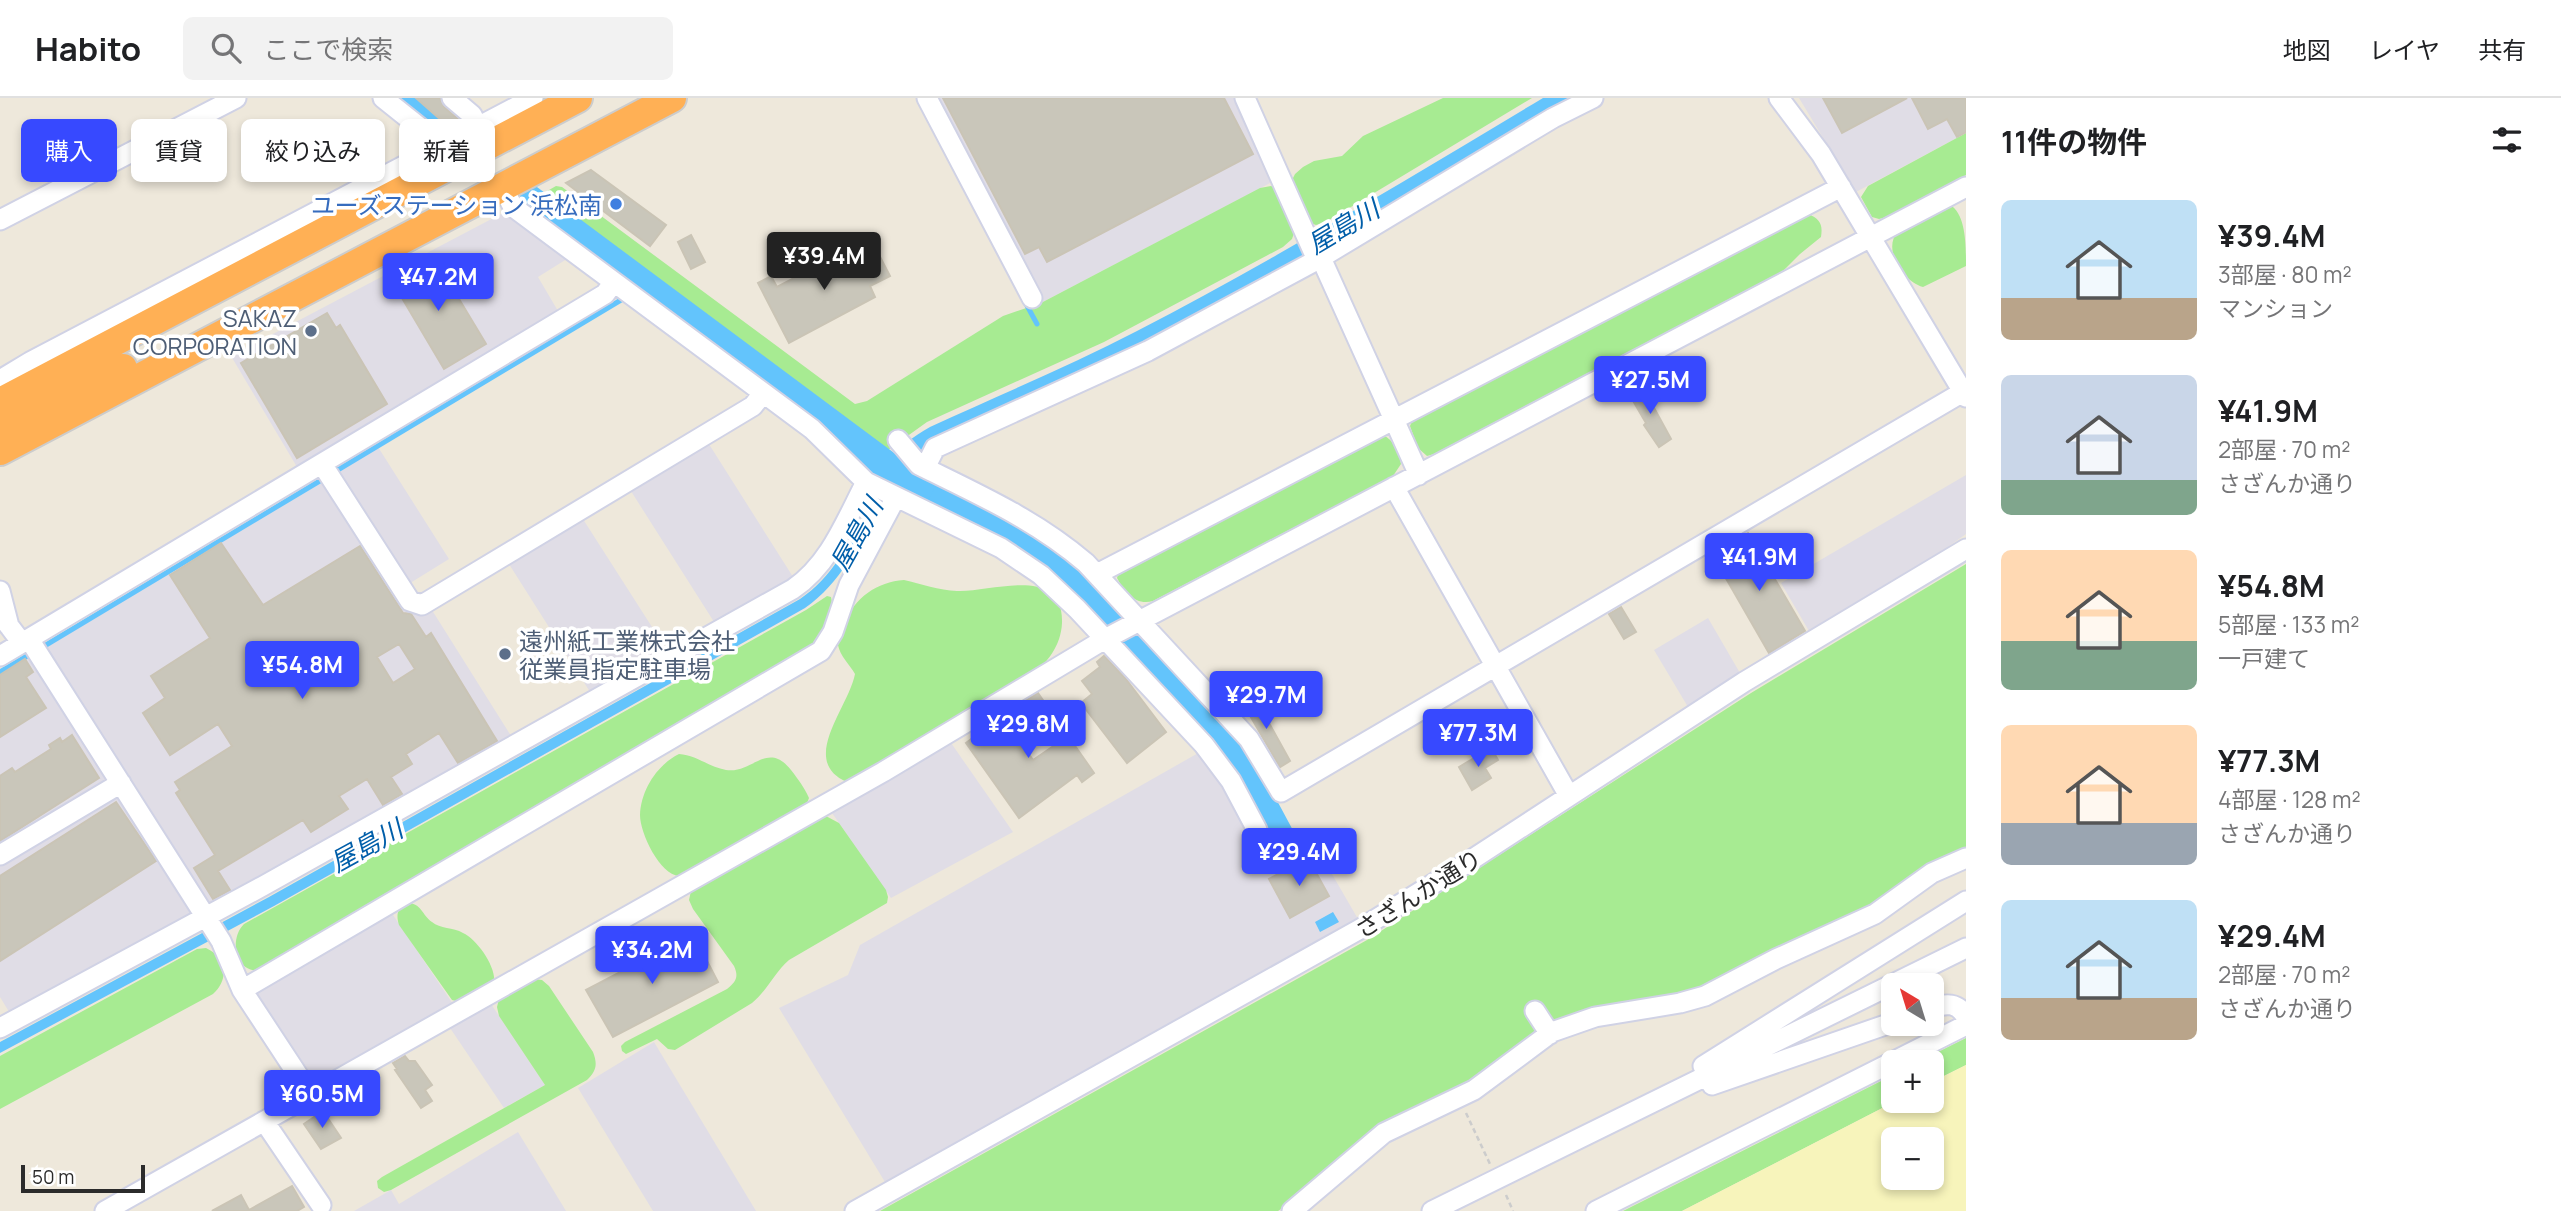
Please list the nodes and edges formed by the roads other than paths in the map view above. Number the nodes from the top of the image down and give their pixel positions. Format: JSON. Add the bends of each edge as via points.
{"nodes":[{"id":1,"x":236,"y":98,"type":"edge"},
{"id":2,"x":383,"y":98,"type":"edge"},
{"id":3,"x":452,"y":98,"type":"edge"},
{"id":4,"x":533,"y":98,"type":"edge"},
{"id":5,"x":578,"y":98,"type":"edge"},
{"id":6,"x":672,"y":98,"type":"edge"},
{"id":7,"x":927,"y":98,"type":"edge"},
{"id":8,"x":1245,"y":98,"type":"edge"},
{"id":9,"x":1592,"y":98,"type":"edge"},
{"id":10,"x":1779,"y":98,"type":"edge"},
{"id":11,"x":409,"y":119,"type":"edge"},
{"id":12,"x":474,"y":119,"type":"edge"},
{"id":13,"x":505,"y":125,"type":"junction"},
{"id":14,"x":495,"y":126,"type":"edge"},
{"id":15,"x":495,"y":130,"type":"edge"},
{"id":16,"x":399,"y":180,"type":"edge"},
{"id":17,"x":502,"y":186,"type":"junction"},
{"id":18,"x":1841,"y":187,"type":"junction"},
{"id":19,"x":1966,"y":187,"type":"edge"},
{"id":20,"x":0,"y":220,"type":"edge"},
{"id":21,"x":1872,"y":238,"type":"junction"},
{"id":22,"x":1318,"y":258,"type":"junction"},
{"id":23,"x":614,"y":282,"type":"junction"},
{"id":24,"x":1032,"y":298,"type":"dead end"},
{"id":25,"x":216,"y":337,"type":"junction"},
{"id":26,"x":4,"y":389,"type":"edge"},
{"id":27,"x":763,"y":393,"type":"junction"},
{"id":28,"x":1965,"y":395,"type":"edge"},
{"id":29,"x":1394,"y":419,"type":"junction"},
{"id":30,"x":0,"y":422,"type":"edge"},
{"id":31,"x":899,"y":441,"type":"dead end"},
{"id":32,"x":0,"y":451,"type":"edge"},
{"id":33,"x":322,"y":464,"type":"junction"},
{"id":34,"x":921,"y":465,"type":"junction"},
{"id":35,"x":1419,"y":475,"type":"junction"},
{"id":36,"x":869,"y":484,"type":"junction"},
{"id":37,"x":1394,"y":487,"type":"junction"},
{"id":38,"x":893,"y":496,"type":"junction"},
{"id":39,"x":1966,"y":549,"type":"edge"},
{"id":40,"x":1097,"y":574,"type":"junction"},
{"id":41,"x":0,"y":591,"type":"edge"},
{"id":42,"x":3,"y":621,"type":"edge"},
{"id":43,"x":1138,"y":622,"type":"junction"},
{"id":44,"x":1109,"y":637,"type":"junction"},
{"id":45,"x":26,"y":641,"type":"junction"},
{"id":46,"x":0,"y":656,"type":"edge"},
{"id":47,"x":1495,"y":666,"type":"junction"},
{"id":48,"x":121,"y":783,"type":"junction"},
{"id":49,"x":1569,"y":796,"type":"junction"},
{"id":50,"x":1257,"y":830,"type":"dead end"},
{"id":51,"x":0,"y":855,"type":"edge"},
{"id":52,"x":1966,"y":858,"type":"edge"},
{"id":53,"x":1966,"y":901,"type":"edge"},
{"id":54,"x":208,"y":919,"type":"junction"},
{"id":55,"x":1966,"y":948,"type":"edge"},
{"id":56,"x":242,"y":990,"type":"junction"},
{"id":57,"x":1944,"y":1005,"type":"edge"},
{"id":58,"x":1535,"y":1011,"type":"dead end"},
{"id":59,"x":1966,"y":1017,"type":"edge"},
{"id":60,"x":1966,"y":1026,"type":"edge"},
{"id":61,"x":1881,"y":1027,"type":"edge"},
{"id":62,"x":0,"y":1028,"type":"edge"},
{"id":63,"x":1550,"y":1034,"type":"junction"},
{"id":64,"x":1708,"y":1075,"type":"junction"},
{"id":65,"x":312,"y":1095,"type":"junction"},
{"id":66,"x":264,"y":1121,"type":"junction"},
{"id":67,"x":321,"y":1205,"type":"dead end"},
{"id":68,"x":105,"y":1211,"type":"edge"},
{"id":69,"x":855,"y":1211,"type":"edge"},
{"id":70,"x":1292,"y":1211,"type":"edge"},
{"id":71,"x":1432,"y":1211,"type":"edge"},
{"id":72,"x":1596,"y":1211,"type":"edge"}],
"edges":[{"from":1,"to":20,"type":"street"},
{"from":2,"to":11,"type":"street"},
{"from":3,"to":12,"type":"street"},
{"from":4,"to":13,"type":"street"},
{"from":5,"to":13,"type":"highway"},
{"from":6,"to":17,"type":"highway"},
{"from":7,"to":24,"type":"street","via":[[1026,272]]},
{"from":8,"to":22,"type":"street"},
{"from":9,"to":22,"type":"street"},
{"from":10,"to":18,"type":"street","via":[[1807,132]]},
{"from":13,"to":14,"type":"street"},
{"from":13,"to":15,"type":"highway"},
{"from":16,"to":26,"type":"highway"},
{"from":17,"to":23,"type":"street","via":[[513,207]]},
{"from":17,"to":25,"type":"highway"},
{"from":18,"to":21,"type":"street"},
{"from":18,"to":29,"type":"street"},
{"from":19,"to":21,"type":"street"},
{"from":21,"to":28,"type":"street"},
{"from":21,"to":35,"type":"street"},
{"from":22,"to":29,"type":"street"},
{"from":22,"to":34,"type":"street","via":[[1148,351],[935,448]]},
{"from":23,"to":27,"type":"street"},
{"from":23,"to":33,"type":"street","via":[[605,294]]},
{"from":25,"to":30,"type":"highway","via":[[145,359]]},
{"from":25,"to":32,"type":"highway"},
{"from":27,"to":33,"type":"street","via":[[752,406],[422,605],[410,601]]},
{"from":27,"to":36,"type":"street","via":[[812,429]]},
{"from":28,"to":47,"type":"street"},
{"from":29,"to":35,"type":"street"},
{"from":29,"to":40,"type":"street"},
{"from":31,"to":34,"type":"street"},
{"from":33,"to":45,"type":"street"},
{"from":34,"to":40,"type":"street","via":[[1031,522]]},
{"from":35,"to":37,"type":"street"},
{"from":36,"to":38,"type":"street"},
{"from":36,"to":54,"type":"street","via":[[826,556],[793,589]]},
{"from":37,"to":43,"type":"street"},
{"from":37,"to":47,"type":"street"},
{"from":38,"to":44,"type":"street","via":[[1022,561]]},
{"from":38,"to":56,"type":"street","via":[[821,651]]},
{"from":39,"to":49,"type":"street","name":"さざんか通り","via":[[1765,669]]},
{"from":40,"to":43,"type":"street"},
{"from":41,"to":42,"type":"street"},
{"from":42,"to":45,"type":"street"},
{"from":43,"to":44,"type":"street"},
{"from":43,"to":47,"type":"street","via":[[1249,739],[1281,792]]},
{"from":44,"to":50,"type":"street","via":[[1219,763]]},
{"from":44,"to":65,"type":"street","via":[[883,772]]},
{"from":45,"to":46,"type":"street"},
{"from":45,"to":48,"type":"street"},
{"from":47,"to":49,"type":"street"},
{"from":48,"to":51,"type":"street"},
{"from":48,"to":54,"type":"street"},
{"from":49,"to":69,"type":"street","name":"さざんか通り","via":[[1309,960]]},
{"from":52,"to":63,"type":"street","via":[[1933,873],[1875,914],[1705,996],[1595,1017]]},
{"from":53,"to":64,"type":"street","via":[[1703,1066]]},
{"from":54,"to":56,"type":"street"},
{"from":54,"to":62,"type":"street"},
{"from":55,"to":64,"type":"street"},
{"from":56,"to":65,"type":"street"},
{"from":57,"to":59,"type":"street","via":[[1958,1007]]},
{"from":58,"to":63,"type":"street"},
{"from":60,"to":72,"type":"street"},
{"from":61,"to":64,"type":"street","via":[[1713,1085]]},
{"from":63,"to":70,"type":"street","via":[[1474,1090],[1384,1133]]},
{"from":64,"to":71,"type":"street"},
{"from":65,"to":66,"type":"street"},
{"from":66,"to":67,"type":"street"},
{"from":66,"to":68,"type":"street"}]}
